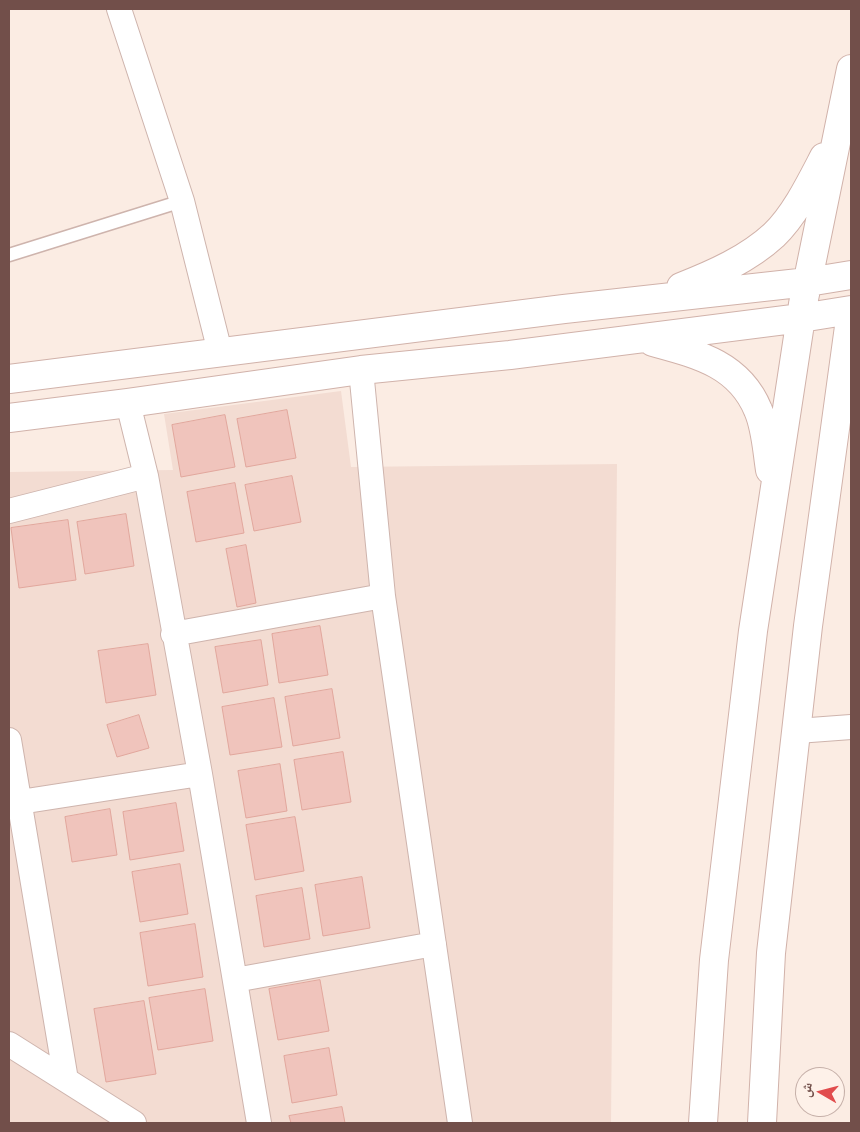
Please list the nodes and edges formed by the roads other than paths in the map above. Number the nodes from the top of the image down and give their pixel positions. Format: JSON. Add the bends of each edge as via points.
{"nodes":[{"id":1,"x":119,"y":9,"type":"edge"},
{"id":2,"x":851,"y":69,"type":"edge"},
{"id":3,"x":839,"y":127,"type":"junction"},
{"id":4,"x":182,"y":200,"type":"junction"},
{"id":5,"x":9,"y":255,"type":"edge"},
{"id":6,"x":851,"y":275,"type":"edge"},
{"id":7,"x":808,"y":282,"type":"junction"},
{"id":8,"x":656,"y":298,"type":"junction"},
{"id":9,"x":851,"y":311,"type":"edge"},
{"id":10,"x":801,"y":318,"type":"junction"},
{"id":11,"x":640,"y":339,"type":"junction"},
{"id":12,"x":220,"y":352,"type":"junction"},
{"id":13,"x":361,"y":370,"type":"junction"},
{"id":14,"x":9,"y":379,"type":"edge"},
{"id":15,"x":128,"y":403,"type":"junction"},
{"id":16,"x":9,"y":418,"type":"edge"},
{"id":17,"x":851,"y":440,"type":"edge"},
{"id":18,"x":146,"y":476,"type":"junction"},
{"id":19,"x":774,"y":495,"type":"junction"},
{"id":20,"x":9,"y":511,"type":"edge"},
{"id":21,"x":820,"y":540,"type":"junction"},
{"id":22,"x":383,"y":596,"type":"junction"},
{"id":23,"x":173,"y":634,"type":"junction"},
{"id":24,"x":851,"y":726,"type":"edge"},
{"id":25,"x":797,"y":731,"type":"junction"},
{"id":26,"x":9,"y":740,"type":"edge"},
{"id":27,"x":200,"y":774,"type":"junction"},
{"id":28,"x":20,"y":802,"type":"junction"},
{"id":29,"x":434,"y":944,"type":"junction"},
{"id":30,"x":235,"y":980,"type":"junction"},
{"id":31,"x":9,"y":1044,"type":"edge"},
{"id":32,"x":66,"y":1080,"type":"junction"},
{"id":33,"x":134,"y":1123,"type":"edge"},
{"id":34,"x":259,"y":1123,"type":"edge"},
{"id":35,"x":460,"y":1123,"type":"edge"},
{"id":36,"x":703,"y":1123,"type":"edge"},
{"id":37,"x":762,"y":1123,"type":"edge"}],
"edges":[{"from":1,"to":4,"type":"street"},
{"from":2,"to":3,"type":"main road"},
{"from":3,"to":7,"type":"main road"},
{"from":3,"to":8,"type":"main road","via":[[803,198],[775,234],[746,257]]},
{"from":4,"to":5,"type":"lane"},
{"from":4,"to":12,"type":"street"},
{"from":6,"to":7,"type":"main road"},
{"from":7,"to":8,"type":"main road"},
{"from":7,"to":10,"type":"main road"},
{"from":8,"to":12,"type":"main road"},
{"from":9,"to":10,"type":"main road"},
{"from":9,"to":21,"type":"main road"},
{"from":10,"to":11,"type":"main road"},
{"from":10,"to":19,"type":"main road"},
{"from":11,"to":13,"type":"main road"},
{"from":11,"to":19,"type":"main road","via":[[697,354],[723,367],[746,388],[759,411]]},
{"from":12,"to":14,"type":"main road"},
{"from":13,"to":15,"type":"main road"},
{"from":13,"to":22,"type":"street"},
{"from":15,"to":16,"type":"main road"},
{"from":15,"to":18,"type":"street"},
{"from":17,"to":21,"type":"main road"},
{"from":18,"to":20,"type":"street"},
{"from":18,"to":23,"type":"street"},
{"from":19,"to":36,"type":"main road","via":[[753,631],[714,960]]},
{"from":21,"to":25,"type":"main road"},
{"from":22,"to":23,"type":"street"},
{"from":22,"to":29,"type":"street"},
{"from":23,"to":27,"type":"street"},
{"from":24,"to":25,"type":"street"},
{"from":25,"to":37,"type":"main road","via":[[771,953]]},
{"from":26,"to":28,"type":"street"},
{"from":27,"to":28,"type":"street"},
{"from":27,"to":30,"type":"street"},
{"from":28,"to":32,"type":"street"},
{"from":29,"to":30,"type":"street"},
{"from":29,"to":35,"type":"street"},
{"from":30,"to":34,"type":"street"},
{"from":31,"to":32,"type":"street"},
{"from":32,"to":33,"type":"street"}]}
